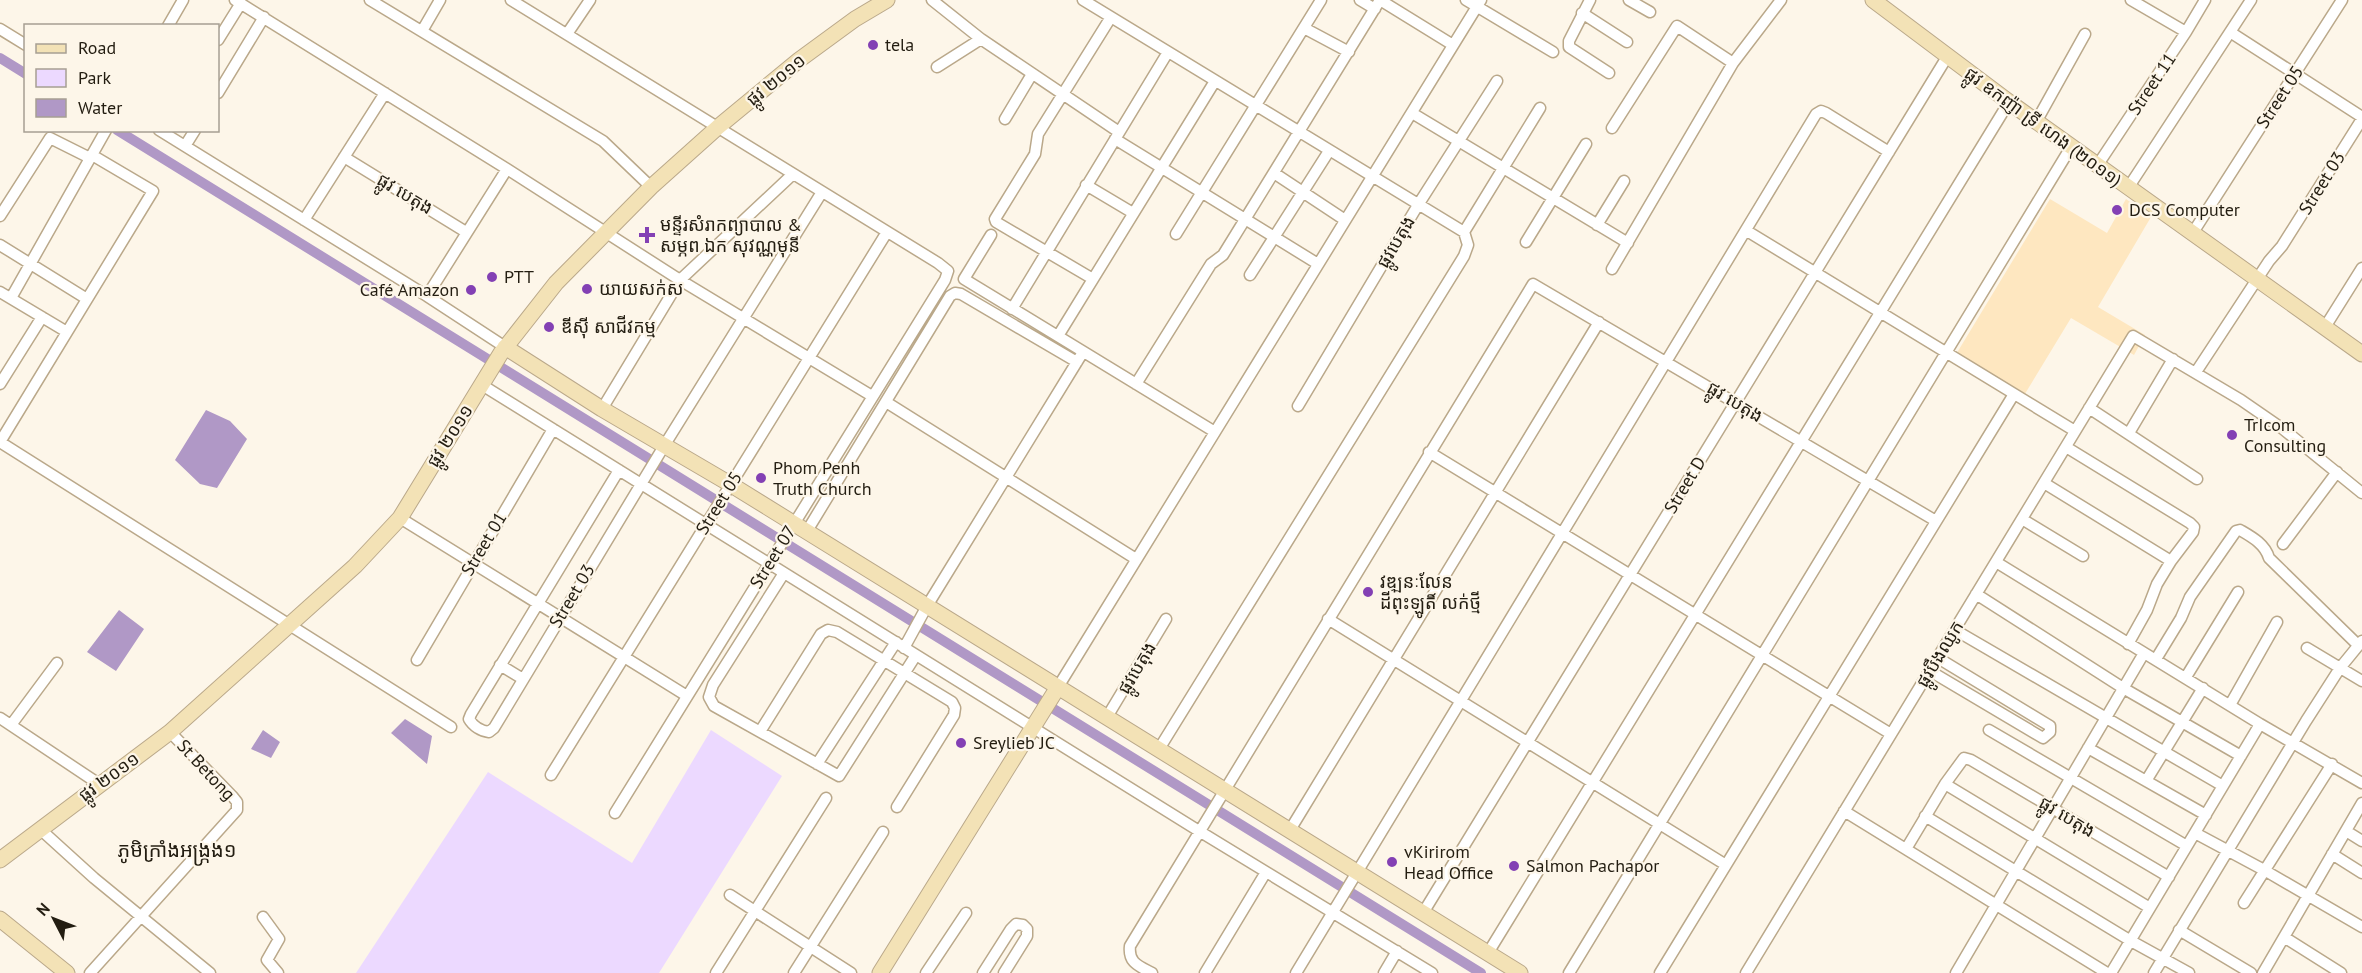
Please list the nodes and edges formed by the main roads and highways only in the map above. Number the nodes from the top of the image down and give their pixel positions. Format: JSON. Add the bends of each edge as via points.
{"nodes":[{"id":1,"x":887,"y":0,"type":"edge"},
{"id":2,"x":1873,"y":0,"type":"edge"},
{"id":3,"x":503,"y":350,"type":"junction"},
{"id":4,"x":2362,"y":354,"type":"edge"},
{"id":5,"x":1055,"y":691,"type":"junction"},
{"id":6,"x":0,"y":860,"type":"edge"},
{"id":7,"x":0,"y":920,"type":"edge"},
{"id":8,"x":67,"y":973,"type":"edge"},
{"id":9,"x":880,"y":973,"type":"edge"},
{"id":10,"x":1520,"y":973,"type":"edge"}],
"edges":[{"from":1,"to":3,"type":"main road","name":"ផ្លូវ ២០១១","via":[[799,60],[651,187],[556,283]]},
{"from":2,"to":4,"type":"main road","name":"ផ្លូវ ឧកញ៉ា ទ្រី ហេង (២០១១)","via":[[2008,102]]},
{"from":3,"to":5,"type":"main road","via":[[797,528]]},
{"from":3,"to":6,"type":"main road","name":"ផ្លូវ ២០១១","via":[[400,518],[356,566],[170,732]]},
{"from":5,"to":9,"type":"main road"},
{"from":5,"to":10,"type":"main road","via":[[1107,717],[1222,792]]},
{"from":7,"to":8,"type":"main road"}]}
